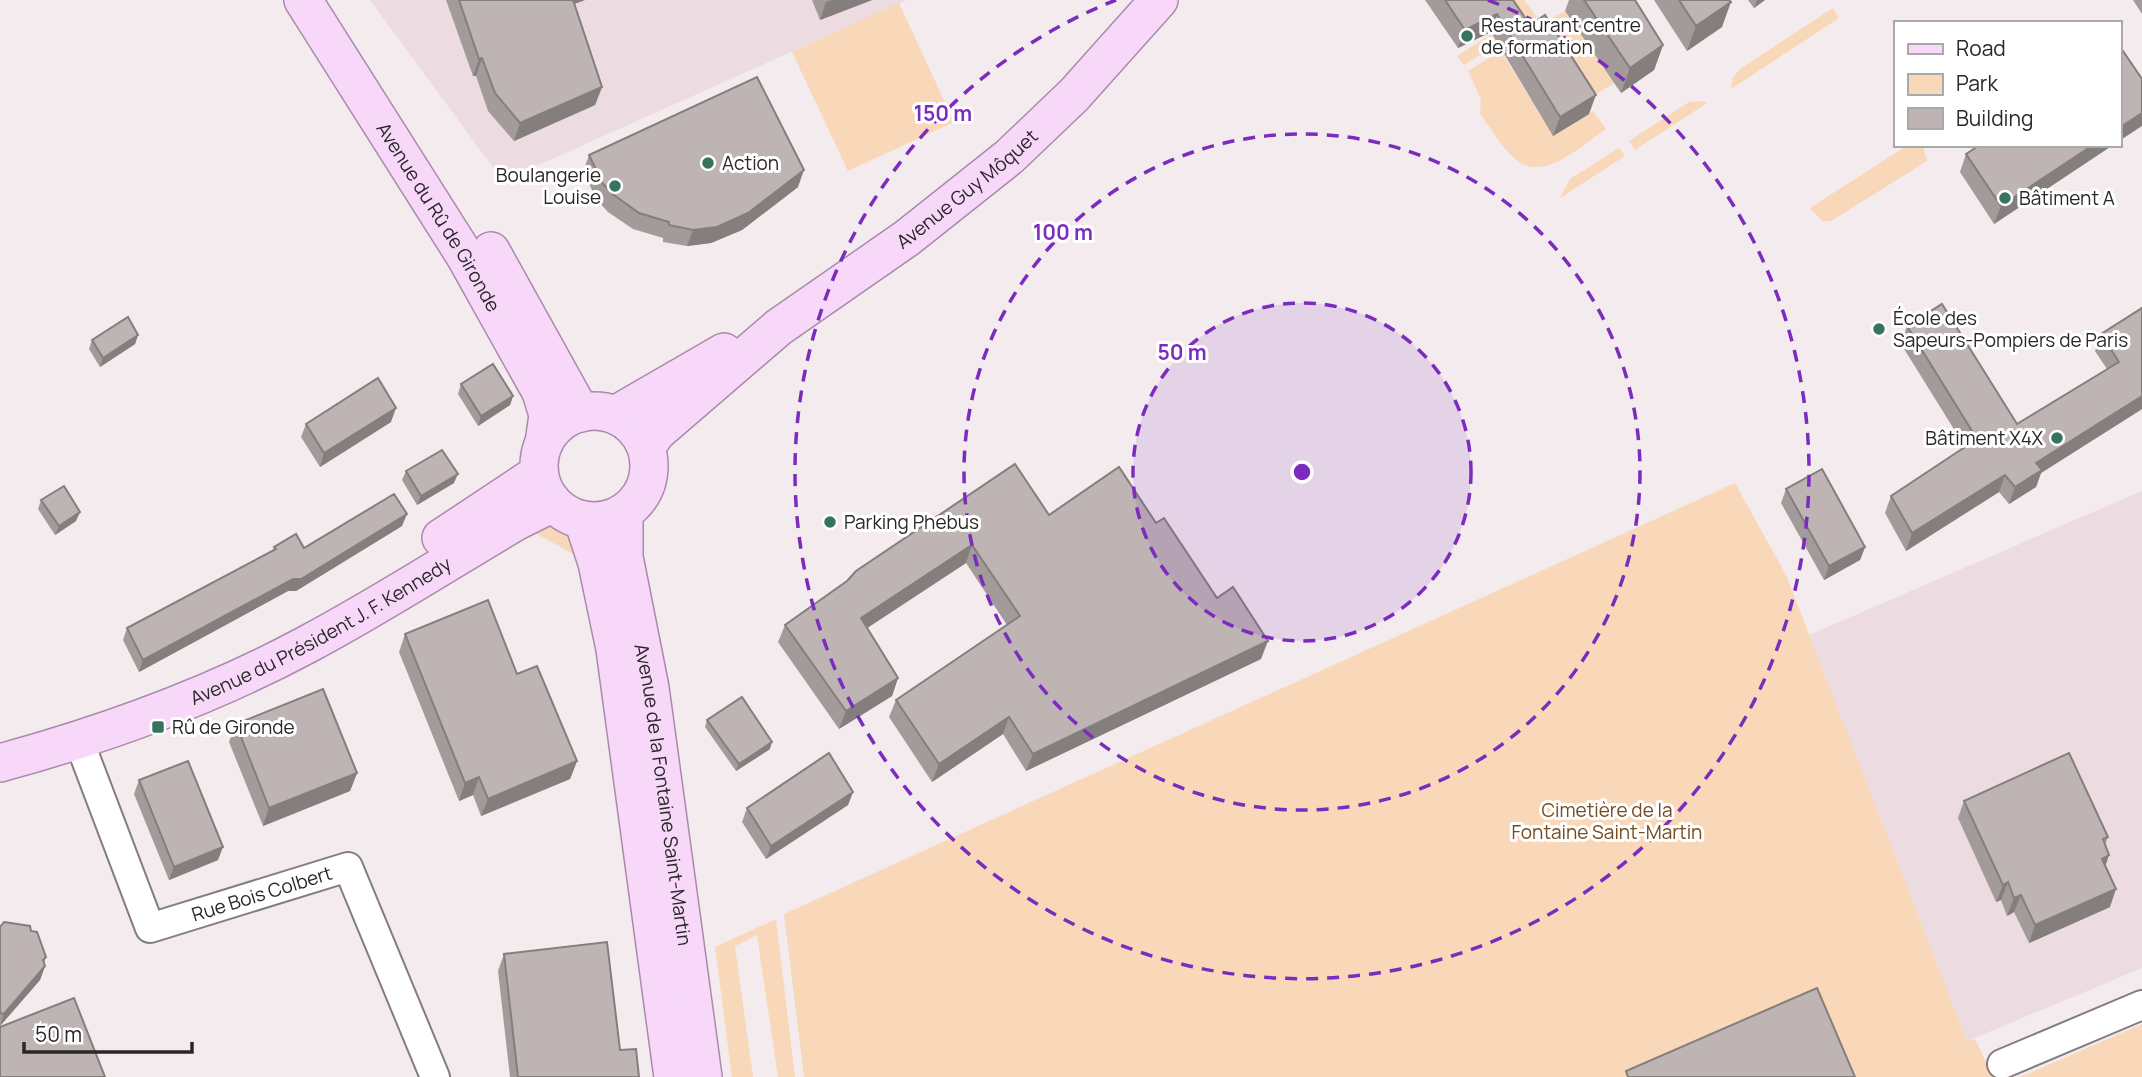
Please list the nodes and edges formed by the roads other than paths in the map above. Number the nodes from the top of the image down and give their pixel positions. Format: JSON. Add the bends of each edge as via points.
{"nodes":[{"id":1,"x":303,"y":0,"type":"edge"},
{"id":2,"x":326,"y":0,"type":"edge"},
{"id":3,"x":1158,"y":0,"type":"edge"},
{"id":4,"x":1142,"y":13,"type":"edge"},
{"id":5,"x":779,"y":327,"type":"junction"},
{"id":6,"x":598,"y":414,"type":"junction"},
{"id":7,"x":646,"y":447,"type":"junction"},
{"id":8,"x":555,"y":485,"type":"junction"},
{"id":9,"x":624,"y":513,"type":"junction"},
{"id":10,"x":0,"y":741,"type":"edge"},
{"id":11,"x":79,"y":741,"type":"junction"},
{"id":12,"x":0,"y":763,"type":"edge"},
{"id":13,"x":2142,"y":1005,"type":"edge"},
{"id":14,"x":2002,"y":1064,"type":"dead end"},
{"id":15,"x":435,"y":1077,"type":"edge"},
{"id":16,"x":673,"y":1077,"type":"edge"},
{"id":17,"x":703,"y":1077,"type":"edge"}],
"edges":[{"from":1,"to":8,"type":"main road","name":"Avenue du Rû de Gironde","via":[[465,256],[541,392]]},
{"from":2,"to":6,"type":"main road","name":"Avenue du Rû de Gironde"},
{"from":3,"to":4,"type":"main road","name":"Avenue Guy Môquet"},
{"from":4,"to":5,"type":"main road","name":"Avenue Guy Môquet","via":[[1074,95],[1009,157],[907,238]]},
{"from":5,"to":6,"type":"main road","name":"Avenue Guy Môquet","via":[[713,358],[631,407]]},
{"from":5,"to":7,"type":"main road","name":"Avenue Guy Môquet","via":[[657,432]]},
{"from":6,"to":7,"type":"main road","via":[[628,422]]},
{"from":6,"to":8,"type":"main road","via":[[559,424]]},
{"from":7,"to":9,"type":"main road","via":[[650,461],[646,484]]},
{"from":8,"to":9,"type":"main road","via":[[604,520]]},
{"from":8,"to":10,"type":"main road","name":"Avenue du Président J. F. Kennedy","via":[[179,681]]},
{"from":8,"to":11,"type":"main road","name":"Avenue du Président J. F. Kennedy","via":[[517,521],[306,645],[186,702]]},
{"from":8,"to":16,"type":"main road","name":"Avenue de la Fontaine Saint-Martin","via":[[597,563],[615,649]]},
{"from":9,"to":17,"type":"main road","name":"Avenue de la Fontaine Saint-Martin","via":[[624,557],[650,688]]},
{"from":11,"to":12,"type":"main road","name":"Avenue du Président J. F. Kennedy"},
{"from":11,"to":15,"type":"street","name":"Rue Bois Colbert","via":[[150,928],[348,867]]},
{"from":13,"to":14,"type":"street"}]}
